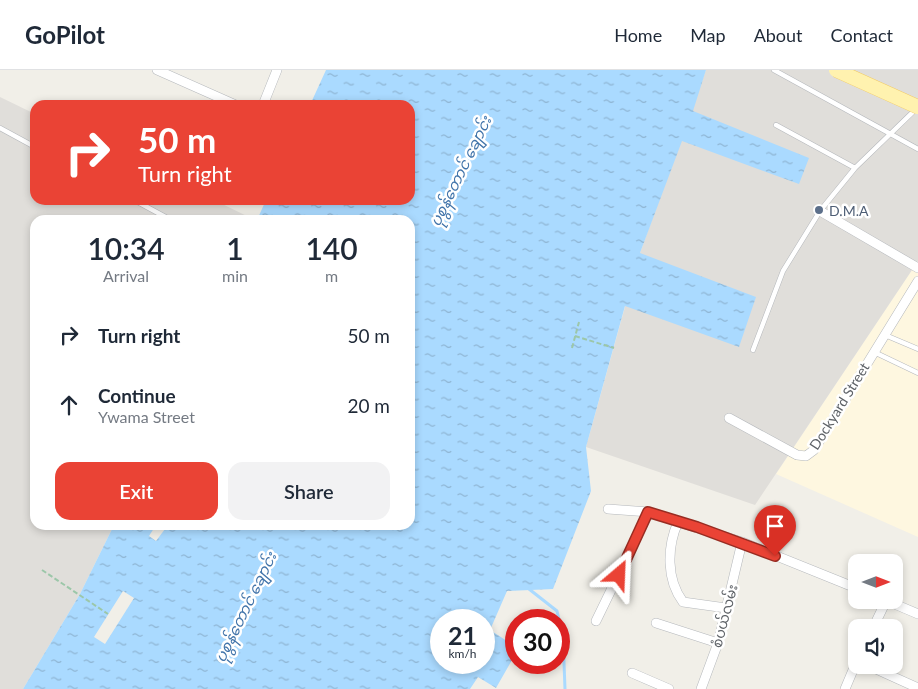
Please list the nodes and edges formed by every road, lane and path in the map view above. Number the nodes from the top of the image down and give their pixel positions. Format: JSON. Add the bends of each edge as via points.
{"nodes":[{"id":1,"x":157,"y":70,"type":"edge"},
{"id":2,"x":277,"y":70,"type":"edge"},
{"id":3,"x":774,"y":70,"type":"edge"},
{"id":4,"x":836,"y":70,"type":"edge"},
{"id":5,"x":225,"y":100,"type":"edge"},
{"id":6,"x":265,"y":100,"type":"edge"},
{"id":7,"x":918,"y":107,"type":"edge"},
{"id":8,"x":776,"y":125,"type":"dead end"},
{"id":9,"x":0,"y":128,"type":"edge"},
{"id":10,"x":892,"y":134,"type":"junction"},
{"id":11,"x":30,"y":144,"type":"edge"},
{"id":12,"x":918,"y":149,"type":"edge"},
{"id":13,"x":856,"y":168,"type":"junction"},
{"id":14,"x":143,"y":205,"type":"edge"},
{"id":15,"x":820,"y":211,"type":"junction"},
{"id":16,"x":162,"y":215,"type":"edge"},
{"id":17,"x":918,"y":268,"type":"edge"},
{"id":18,"x":918,"y":281,"type":"edge"},
{"id":19,"x":580,"y":322,"type":"dead end"},
{"id":20,"x":884,"y":334,"type":"junction"},
{"id":21,"x":575,"y":336,"type":"junction"},
{"id":22,"x":572,"y":348,"type":"dead end"},
{"id":23,"x":614,"y":348,"type":"dead end"},
{"id":24,"x":918,"y":349,"type":"edge"},
{"id":25,"x":753,"y":350,"type":"dead end"},
{"id":26,"x":873,"y":352,"type":"junction"},
{"id":27,"x":918,"y":373,"type":"edge"},
{"id":28,"x":728,"y":418,"type":"dead end"},
{"id":29,"x":608,"y":509,"type":"dead end"},
{"id":30,"x":648,"y":512,"type":"junction"},
{"id":31,"x":678,"y":522,"type":"junction"},
{"id":32,"x":742,"y":542,"type":"junction"},
{"id":33,"x":42,"y":570,"type":"dead end"},
{"id":34,"x":848,"y":585,"type":"edge"},
{"id":35,"x":903,"y":607,"type":"edge"},
{"id":36,"x":726,"y":608,"type":"junction"},
{"id":37,"x":108,"y":614,"type":"dead end"},
{"id":38,"x":918,"y":614,"type":"edge"},
{"id":39,"x":596,"y":621,"type":"dead end"},
{"id":40,"x":656,"y":623,"type":"dead end"},
{"id":41,"x":718,"y":643,"type":"junction"},
{"id":42,"x":632,"y":673,"type":"dead end"},
{"id":43,"x":851,"y":674,"type":"edge"},
{"id":44,"x":886,"y":674,"type":"edge"},
{"id":45,"x":918,"y":688,"type":"edge"},
{"id":46,"x":669,"y":689,"type":"edge"},
{"id":47,"x":701,"y":689,"type":"edge"},
{"id":48,"x":845,"y":689,"type":"edge"}],
"edges":[{"from":1,"to":5,"type":"street"},
{"from":2,"to":6,"type":"street"},
{"from":3,"to":10,"type":"lane"},
{"from":4,"to":7,"type":"main road","bridge":true},
{"from":7,"to":10,"type":"lane"},
{"from":8,"to":13,"type":"lane"},
{"from":9,"to":11,"type":"lane"},
{"from":10,"to":12,"type":"lane"},
{"from":10,"to":13,"type":"lane"},
{"from":13,"to":15,"type":"lane"},
{"from":14,"to":16,"type":"lane"},
{"from":15,"to":17,"type":"street"},
{"from":15,"to":25,"type":"lane","via":[[783,271]]},
{"from":18,"to":20,"type":"street","name":"Dockyard Street"},
{"from":19,"to":21,"type":"path"},
{"from":20,"to":24,"type":"lane"},
{"from":20,"to":26,"type":"street","name":"Dockyard Street"},
{"from":21,"to":22,"type":"path"},
{"from":21,"to":23,"type":"path"},
{"from":26,"to":27,"type":"lane"},
{"from":26,"to":28,"type":"street","name":"Dockyard Street","via":[[814,450],[806,456],[797,455]]},
{"from":29,"to":30,"type":"street"},
{"from":30,"to":31,"type":"street"},
{"from":30,"to":39,"type":"street"},
{"from":31,"to":32,"type":"street"},
{"from":31,"to":36,"type":"street","via":[[670,550],[675,591],[683,602]]},
{"from":32,"to":34,"type":"street"},
{"from":32,"to":36,"type":"street","name":"စံပယ်လမ်း"},
{"from":33,"to":37,"type":"path"},
{"from":35,"to":38,"type":"street"},
{"from":36,"to":41,"type":"street","name":"စံပယ်လမ်း"},
{"from":40,"to":41,"type":"street"},
{"from":41,"to":47,"type":"street","name":"စံပယ်လမ်း"},
{"from":42,"to":46,"type":"street"},
{"from":43,"to":48,"type":"street"},
{"from":44,"to":45,"type":"street"}]}
